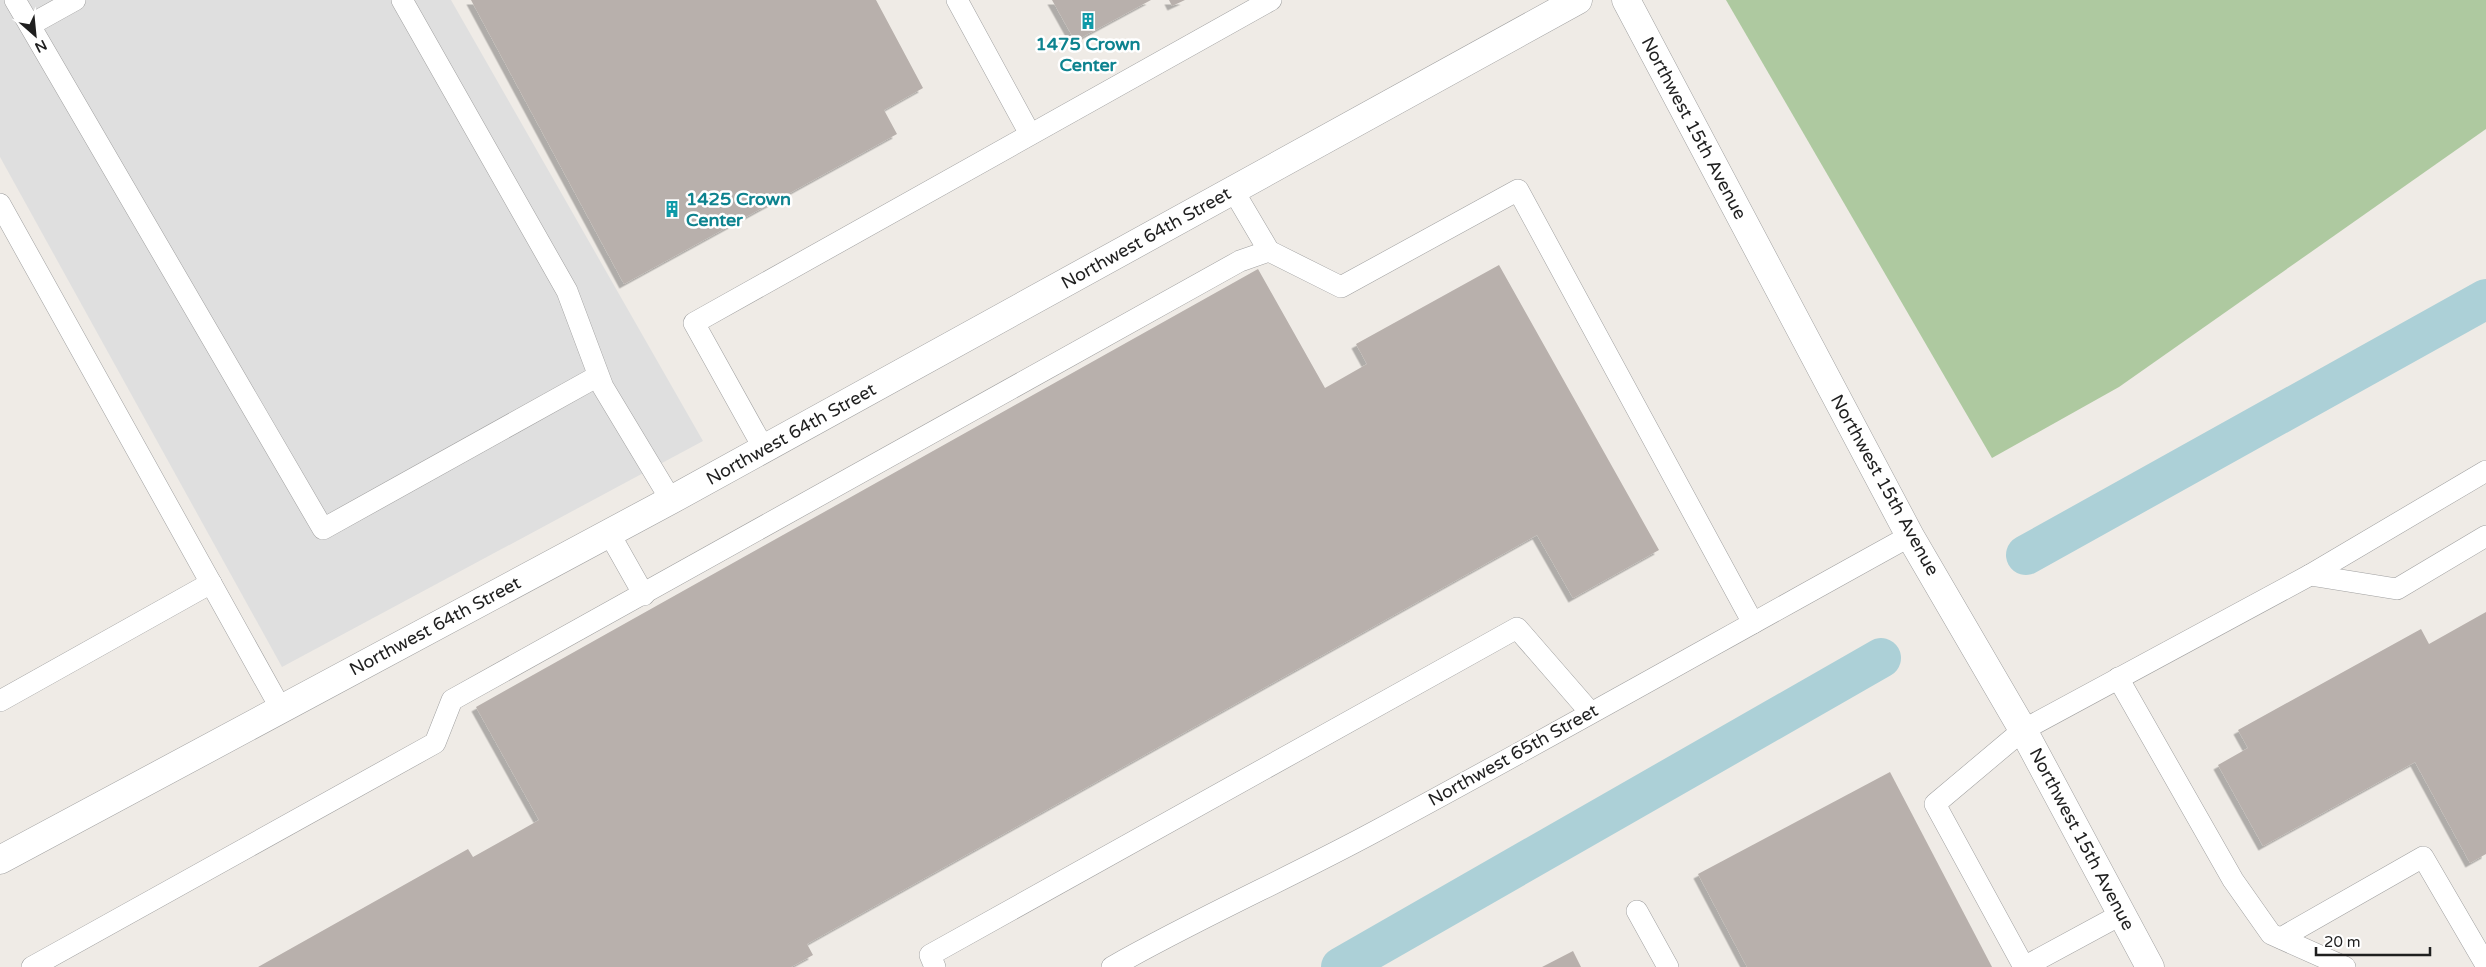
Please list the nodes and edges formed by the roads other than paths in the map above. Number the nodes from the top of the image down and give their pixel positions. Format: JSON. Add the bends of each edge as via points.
{"nodes":[{"id":1,"x":15,"y":0,"type":"edge"},
{"id":2,"x":75,"y":0,"type":"edge"},
{"id":3,"x":402,"y":0,"type":"edge"},
{"id":4,"x":957,"y":0,"type":"edge"},
{"id":5,"x":1271,"y":0,"type":"edge"},
{"id":6,"x":1578,"y":0,"type":"edge"},
{"id":7,"x":1626,"y":0,"type":"edge"},
{"id":8,"x":30,"y":25,"type":"junction"},
{"id":9,"x":1030,"y":134,"type":"junction"},
{"id":10,"x":1234,"y":190,"type":"junction"},
{"id":11,"x":0,"y":204,"type":"edge"},
{"id":12,"x":1269,"y":251,"type":"junction"},
{"id":13,"x":598,"y":376,"type":"junction"},
{"id":14,"x":764,"y":449,"type":"junction"},
{"id":15,"x":2486,"y":471,"type":"edge"},
{"id":16,"x":671,"y":500,"type":"junction"},
{"id":17,"x":609,"y":533,"type":"junction"},
{"id":18,"x":1910,"y":536,"type":"junction"},
{"id":19,"x":2486,"y":536,"type":"edge"},
{"id":20,"x":2310,"y":575,"type":"junction"},
{"id":21,"x":211,"y":583,"type":"junction"},
{"id":22,"x":644,"y":595,"type":"junction"},
{"id":23,"x":1753,"y":623,"type":"junction"},
{"id":24,"x":2118,"y":678,"type":"junction"},
{"id":25,"x":0,"y":701,"type":"edge"},
{"id":26,"x":281,"y":709,"type":"junction"},
{"id":27,"x":1590,"y":712,"type":"junction"},
{"id":28,"x":2023,"y":730,"type":"junction"},
{"id":29,"x":0,"y":860,"type":"edge"},
{"id":30,"x":1637,"y":911,"type":"dead end"},
{"id":31,"x":2122,"y":914,"type":"junction"},
{"id":32,"x":2281,"y":938,"type":"junction"},
{"id":33,"x":2485,"y":966,"type":"edge"},
{"id":34,"x":32,"y":967,"type":"edge"},
{"id":35,"x":935,"y":967,"type":"edge"},
{"id":36,"x":1112,"y":967,"type":"edge"},
{"id":37,"x":1668,"y":967,"type":"edge"},
{"id":38,"x":2024,"y":967,"type":"edge"},
{"id":39,"x":2150,"y":967,"type":"edge"},
{"id":40,"x":2345,"y":967,"type":"edge"}],
"edges":[{"from":1,"to":8,"type":"lane"},
{"from":2,"to":8,"type":"lane"},
{"from":3,"to":13,"type":"lane","via":[[568,291]]},
{"from":4,"to":9,"type":"lane"},
{"from":5,"to":9,"type":"lane"},
{"from":6,"to":10,"type":"street","name":"Northwest 64th Street"},
{"from":7,"to":18,"type":"street","name":"Northwest 15th Avenue"},
{"from":8,"to":13,"type":"lane","via":[[323,529]]},
{"from":9,"to":14,"type":"lane","via":[[694,323]]},
{"from":10,"to":12,"type":"lane"},
{"from":10,"to":14,"type":"street","name":"Northwest 64th Street"},
{"from":11,"to":21,"type":"lane"},
{"from":12,"to":22,"type":"lane","via":[[1231,266]]},
{"from":12,"to":23,"type":"lane","via":[[1341,287],[1518,190]]},
{"from":13,"to":16,"type":"lane"},
{"from":14,"to":16,"type":"street","name":"Northwest 64th Street"},
{"from":15,"to":20,"type":"lane"},
{"from":16,"to":17,"type":"street","name":"Northwest 64th Street"},
{"from":17,"to":22,"type":"lane"},
{"from":17,"to":26,"type":"street","name":"Northwest 64th Street"},
{"from":18,"to":23,"type":"lane","name":"Northwest 65th Street"},
{"from":18,"to":28,"type":"street","name":"Northwest 15th Avenue"},
{"from":19,"to":20,"type":"lane","via":[[2396,589]]},
{"from":20,"to":24,"type":"lane"},
{"from":21,"to":25,"type":"lane"},
{"from":21,"to":26,"type":"lane"},
{"from":22,"to":34,"type":"lane","via":[[452,700],[435,743]]},
{"from":23,"to":27,"type":"lane","name":"Northwest 65th Street"},
{"from":24,"to":28,"type":"lane"},
{"from":24,"to":32,"type":"lane","via":[[2233,880],[2271,934]]},
{"from":26,"to":29,"type":"street","name":"Northwest 64th Street"},
{"from":27,"to":35,"type":"lane","via":[[1517,628],[930,955]]},
{"from":27,"to":36,"type":"lane","name":"Northwest 65th Street","via":[[1317,863]]},
{"from":28,"to":31,"type":"street","name":"Northwest 15th Avenue"},
{"from":28,"to":38,"type":"lane","via":[[1935,804]]},
{"from":30,"to":37,"type":"lane"},
{"from":31,"to":38,"type":"lane"},
{"from":31,"to":39,"type":"street","name":"Northwest 15th Avenue"},
{"from":32,"to":33,"type":"lane","via":[[2423,857]]},
{"from":32,"to":40,"type":"lane"}]}
